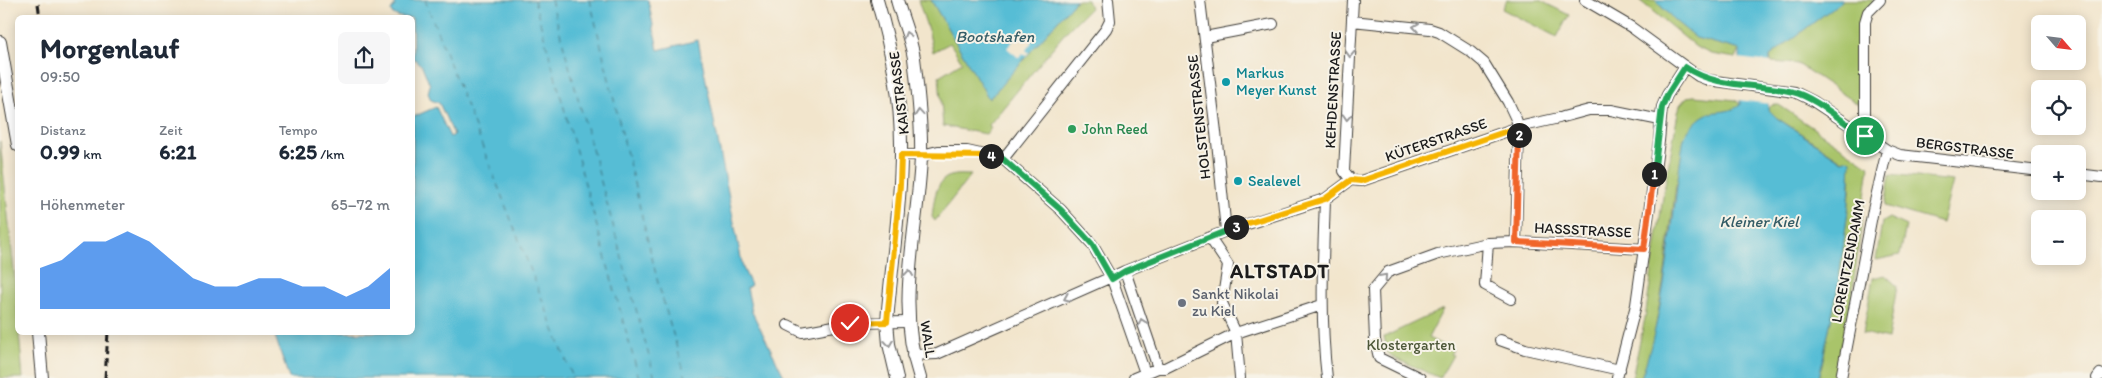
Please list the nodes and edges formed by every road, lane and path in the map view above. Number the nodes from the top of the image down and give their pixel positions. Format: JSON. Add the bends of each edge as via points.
{"nodes":[{"id":1,"x":877,"y":0,"type":"edge"},
{"id":2,"x":897,"y":0,"type":"edge"},
{"id":3,"x":1200,"y":0,"type":"edge"},
{"id":4,"x":1353,"y":0,"type":"edge"},
{"id":5,"x":1585,"y":0,"type":"edge"},
{"id":6,"x":1880,"y":0,"type":"edge"},
{"id":7,"x":1109,"y":1,"type":"edge"},
{"id":8,"x":1352,"y":21,"type":"junction"},
{"id":9,"x":1273,"y":24,"type":"dead end"},
{"id":10,"x":1205,"y":37,"type":"junction"},
{"id":11,"x":0,"y":42,"type":"edge"},
{"id":12,"x":1685,"y":67,"type":"junction"},
{"id":13,"x":1865,"y":115,"type":"dead end"},
{"id":14,"x":1660,"y":120,"type":"junction"},
{"id":15,"x":1519,"y":127,"type":"junction"},
{"id":16,"x":15,"y":128,"type":"edge"},
{"id":17,"x":1888,"y":150,"type":"junction"},
{"id":18,"x":901,"y":155,"type":"junction"},
{"id":19,"x":921,"y":155,"type":"junction"},
{"id":20,"x":1003,"y":159,"type":"junction"},
{"id":21,"x":2031,"y":170,"type":"edge"},
{"id":22,"x":2086,"y":175,"type":"edge"},
{"id":23,"x":2102,"y":176,"type":"edge"},
{"id":24,"x":1351,"y":180,"type":"junction"},
{"id":25,"x":1325,"y":199,"type":"junction"},
{"id":26,"x":1226,"y":231,"type":"junction"},
{"id":27,"x":1210,"y":238,"type":"junction"},
{"id":28,"x":1516,"y":242,"type":"junction"},
{"id":29,"x":1488,"y":243,"type":"junction"},
{"id":30,"x":1644,"y":249,"type":"junction"},
{"id":31,"x":1125,"y":271,"type":"junction"},
{"id":32,"x":1112,"y":279,"type":"junction"},
{"id":33,"x":1511,"y":299,"type":"dead end"},
{"id":34,"x":1322,"y":305,"type":"junction"},
{"id":35,"x":887,"y":322,"type":"junction"},
{"id":36,"x":908,"y":322,"type":"junction"},
{"id":37,"x":788,"y":325,"type":"dead end"},
{"id":38,"x":1236,"y":333,"type":"junction"},
{"id":39,"x":38,"y":335,"type":"edge"},
{"id":40,"x":1500,"y":340,"type":"dead end"},
{"id":41,"x":912,"y":356,"type":"junction"},
{"id":42,"x":1158,"y":368,"type":"junction"},
{"id":43,"x":1145,"y":373,"type":"junction"},
{"id":44,"x":1619,"y":374,"type":"edge"},
{"id":45,"x":42,"y":378,"type":"edge"},
{"id":46,"x":897,"y":378,"type":"edge"},
{"id":47,"x":920,"y":378,"type":"edge"},
{"id":48,"x":1134,"y":378,"type":"edge"},
{"id":49,"x":1240,"y":378,"type":"edge"},
{"id":50,"x":1327,"y":378,"type":"edge"},
{"id":51,"x":1420,"y":378,"type":"edge"},
{"id":52,"x":1842,"y":378,"type":"edge"}],
"edges":[{"from":1,"to":18,"type":"main road","name":"KAISTRASSE","via":[[892,55]]},
{"from":19,"to":2,"type":"main road","name":"KAISTRASSE","one_way":true,"via":[[913,57]]},
{"from":3,"to":10,"type":"street","name":"HOLSTENSTRASSE"},
{"from":4,"to":8,"type":"street","name":"KEHDENSTRASSE"},
{"from":5,"to":12,"type":"street","name":"BERGSTRASSE","via":[[1614,16]]},
{"from":6,"to":13,"type":"street","via":[[1868,12],[1864,22]]},
{"from":7,"to":20,"type":"street","via":[[1110,21],[1106,29]]},
{"from":15,"to":8,"type":"street","one_way":true,"via":[[1484,63],[1461,45],[1430,29]]},
{"from":8,"to":24,"type":"street","name":"KEHDENSTRASSE","one_way":true,"via":[[1344,170]]},
{"from":9,"to":10,"type":"street"},
{"from":10,"to":26,"type":"street","name":"HOLSTENSTRASSE"},
{"from":11,"to":16,"type":"main road"},
{"from":12,"to":14,"type":"street","via":[[1667,95]]},
{"from":12,"to":17,"type":"street","name":"BERGSTRASSE","via":[[1708,80],[1795,92]]},
{"from":14,"to":15,"type":"street","name":"KÜTERSTRASSE","via":[[1611,110],[1589,110]]},
{"from":14,"to":30,"type":"street"},
{"from":15,"to":24,"type":"street","name":"KÜTERSTRASSE","via":[[1361,181]]},
{"from":15,"to":28,"type":"street"},
{"from":17,"to":21,"type":"street","name":"BERGSTRASSE","via":[[1913,157]]},
{"from":17,"to":52,"type":"street","name":"LORENTZENDAMM","via":[[1873,210]]},
{"from":18,"to":19,"type":"street"},
{"from":18,"to":35,"type":"main road"},
{"from":19,"to":20,"type":"street","via":[[967,151]]},
{"from":36,"to":19,"type":"main road","name":"WALL","one_way":true,"via":[[908,288]]},
{"from":20,"to":32,"type":"street","via":[[1061,210],[1092,244]]},
{"from":22,"to":23,"type":"street"},
{"from":24,"to":25,"type":"street"},
{"from":25,"to":26,"type":"street"},
{"from":25,"to":34,"type":"street"},
{"from":26,"to":27,"type":"street"},
{"from":27,"to":31,"type":"street"},
{"from":27,"to":38,"type":"street","via":[[1228,265],[1222,303]]},
{"from":28,"to":29,"type":"street","name":"HASSSTRASSE"},
{"from":28,"to":30,"type":"street","name":"HASSSTRASSE"},
{"from":29,"to":33,"type":"street","via":[[1485,285]]},
{"from":51,"to":29,"type":"street","name":"HASSSTRASSE","one_way":true,"via":[[1379,358],[1373,290],[1388,272],[1438,254]]},
{"from":30,"to":44,"type":"street","via":[[1636,305]]},
{"from":31,"to":32,"type":"street"},
{"from":42,"to":31,"type":"street","one_way":true},
{"from":32,"to":41,"type":"street","one_way":true,"via":[[937,354]]},
{"from":32,"to":43,"type":"street"},
{"from":34,"to":38,"type":"street"},
{"from":34,"to":50,"type":"street"},
{"from":35,"to":36,"type":"street"},
{"from":35,"to":37,"type":"street","via":[[850,323],[802,332]]},
{"from":35,"to":46,"type":"main road","one_way":true},
{"from":36,"to":41,"type":"main road","name":"WALL"},
{"from":38,"to":42,"type":"street","via":[[1165,368]]},
{"from":38,"to":49,"type":"street"},
{"from":39,"to":45,"type":"main road"},
{"from":40,"to":44,"type":"street"},
{"from":41,"to":47,"type":"main road","name":"WALL"},
{"from":42,"to":43,"type":"street"},
{"from":43,"to":48,"type":"street"}]}
